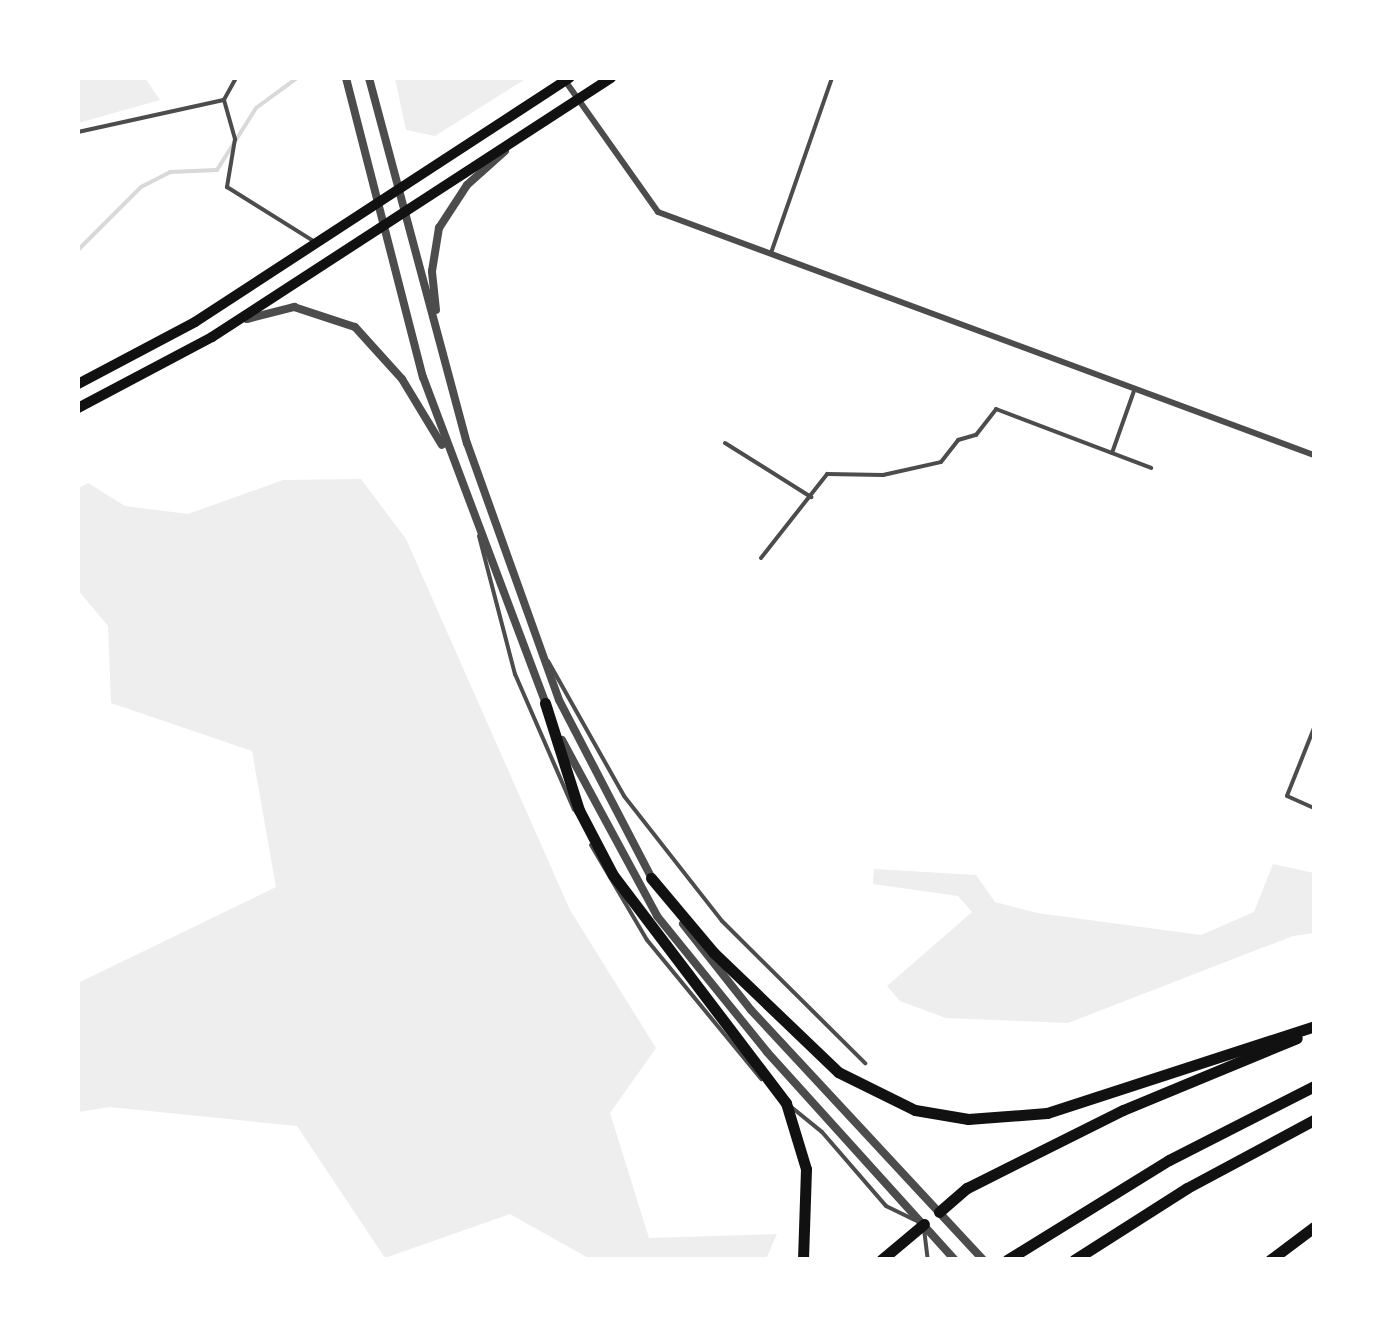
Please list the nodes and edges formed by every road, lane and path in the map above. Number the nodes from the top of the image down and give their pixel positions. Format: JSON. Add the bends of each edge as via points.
{"nodes":[{"id":1,"x":236,"y":78,"type":"edge"},
{"id":2,"x":346,"y":78,"type":"edge"},
{"id":3,"x":369,"y":78,"type":"edge"},
{"id":4,"x":611,"y":78,"type":"edge"},
{"id":5,"x":832,"y":78,"type":"edge"},
{"id":6,"x":568,"y":79,"type":"edge"},
{"id":7,"x":578,"y":98,"type":"junction"},
{"id":8,"x":224,"y":100,"type":"junction"},
{"id":9,"x":78,"y":132,"type":"edge"},
{"id":10,"x":506,"y":150,"type":"junction"},
{"id":11,"x":398,"y":186,"type":"junction"},
{"id":12,"x":378,"y":200,"type":"junction"},
{"id":13,"x":406,"y":213,"type":"junction"},
{"id":14,"x":385,"y":227,"type":"junction"},
{"id":15,"x":316,"y":242,"type":"junction"},
{"id":16,"x":770,"y":254,"type":"junction"},
{"id":17,"x":212,"y":338,"type":"junction"},
{"id":18,"x":439,"y":340,"type":"junction"},
{"id":19,"x":78,"y":384,"type":"edge"},
{"id":20,"x":1135,"y":388,"type":"junction"},
{"id":21,"x":78,"y":408,"type":"edge"},
{"id":22,"x":725,"y":442,"type":"dead end"},
{"id":23,"x":1112,"y":453,"type":"junction"},
{"id":24,"x":1314,"y":455,"type":"edge"},
{"id":25,"x":450,"y":458,"type":"junction"},
{"id":26,"x":1151,"y":468,"type":"dead end"},
{"id":27,"x":810,"y":497,"type":"junction"},
{"id":28,"x":477,"y":527,"type":"junction"},
{"id":29,"x":761,"y":558,"type":"dead end"},
{"id":30,"x":538,"y":642,"type":"junction"},
{"id":31,"x":545,"y":703,"type":"junction"},
{"id":32,"x":1314,"y":728,"type":"edge"},
{"id":33,"x":1314,"y":808,"type":"edge"},
{"id":34,"x":651,"y":878,"type":"junction"},
{"id":35,"x":1314,"y":1028,"type":"edge"},
{"id":36,"x":864,"y":1063,"type":"dead end"},
{"id":37,"x":1314,"y":1086,"type":"edge"},
{"id":38,"x":786,"y":1103,"type":"junction"},
{"id":39,"x":1314,"y":1120,"type":"edge"},
{"id":40,"x":938,"y":1212,"type":"junction"},
{"id":41,"x":924,"y":1224,"type":"junction"},
{"id":42,"x":1314,"y":1227,"type":"edge"},
{"id":43,"x":802,"y":1260,"type":"edge"},
{"id":44,"x":881,"y":1260,"type":"edge"},
{"id":45,"x":928,"y":1260,"type":"edge"},
{"id":46,"x":955,"y":1260,"type":"edge"},
{"id":47,"x":983,"y":1260,"type":"edge"},
{"id":48,"x":1007,"y":1260,"type":"edge"},
{"id":49,"x":1074,"y":1260,"type":"edge"},
{"id":50,"x":1270,"y":1260,"type":"edge"}],
"edges":[{"from":1,"to":8,"type":"lane"},
{"from":2,"to":12,"type":"street"},
{"from":3,"to":11,"type":"street"},
{"from":4,"to":7,"type":"main road"},
{"from":5,"to":16,"type":"lane"},
{"from":6,"to":7,"type":"street"},
{"from":6,"to":11,"type":"main road"},
{"from":7,"to":10,"type":"main road"},
{"from":7,"to":16,"type":"street","via":[[658,212]]},
{"from":8,"to":9,"type":"lane"},
{"from":8,"to":15,"type":"lane","via":[[235,139],[227,187]]},
{"from":10,"to":13,"type":"main road"},
{"from":10,"to":18,"type":"street","via":[[467,185],[439,228],[432,271]]},
{"from":11,"to":12,"type":"main road"},
{"from":11,"to":13,"type":"street"},
{"from":12,"to":14,"type":"street"},
{"from":12,"to":15,"type":"main road"},
{"from":13,"to":14,"type":"main road"},
{"from":13,"to":18,"type":"street"},
{"from":14,"to":17,"type":"main road"},
{"from":14,"to":25,"type":"street"},
{"from":15,"to":19,"type":"main road","via":[[194,322]]},
{"from":16,"to":20,"type":"street"},
{"from":17,"to":21,"type":"main road"},
{"from":17,"to":25,"type":"street","via":[[280,308],[341,319],[380,350]]},
{"from":18,"to":30,"type":"street","via":[[467,443]]},
{"from":20,"to":23,"type":"lane"},
{"from":20,"to":24,"type":"street"},
{"from":22,"to":27,"type":"lane"},
{"from":23,"to":26,"type":"lane"},
{"from":23,"to":27,"type":"lane","via":[[996,409],[941,462],[883,475],[827,474]]},
{"from":25,"to":28,"type":"street"},
{"from":27,"to":29,"type":"lane"},
{"from":28,"to":31,"type":"street"},
{"from":28,"to":38,"type":"lane","via":[[515,674],[602,866],[694,1003]]},
{"from":30,"to":34,"type":"street","via":[[602,792]]},
{"from":30,"to":36,"type":"lane","via":[[624,796],[722,921]]},
{"from":31,"to":38,"type":"highway","via":[[579,810],[614,874]]},
{"from":31,"to":41,"type":"street","via":[[608,834],[657,916],[756,1039]]},
{"from":32,"to":33,"type":"lane","via":[[1287,796]]},
{"from":34,"to":35,"type":"highway","via":[[714,953],[838,1072],[916,1110],[968,1119],[1046,1113]]},
{"from":34,"to":40,"type":"street","via":[[751,1010]]},
{"from":35,"to":40,"type":"highway","via":[[1123,1110],[967,1188]]},
{"from":37,"to":48,"type":"highway","via":[[1170,1160]]},
{"from":38,"to":41,"type":"lane","via":[[822,1132],[886,1206]]},
{"from":38,"to":43,"type":"highway","via":[[806,1169]]},
{"from":39,"to":49,"type":"highway"},
{"from":40,"to":41,"type":"street"},
{"from":40,"to":47,"type":"street"},
{"from":41,"to":44,"type":"highway"},
{"from":41,"to":45,"type":"lane"},
{"from":41,"to":46,"type":"street"},
{"from":42,"to":50,"type":"highway"}]}
